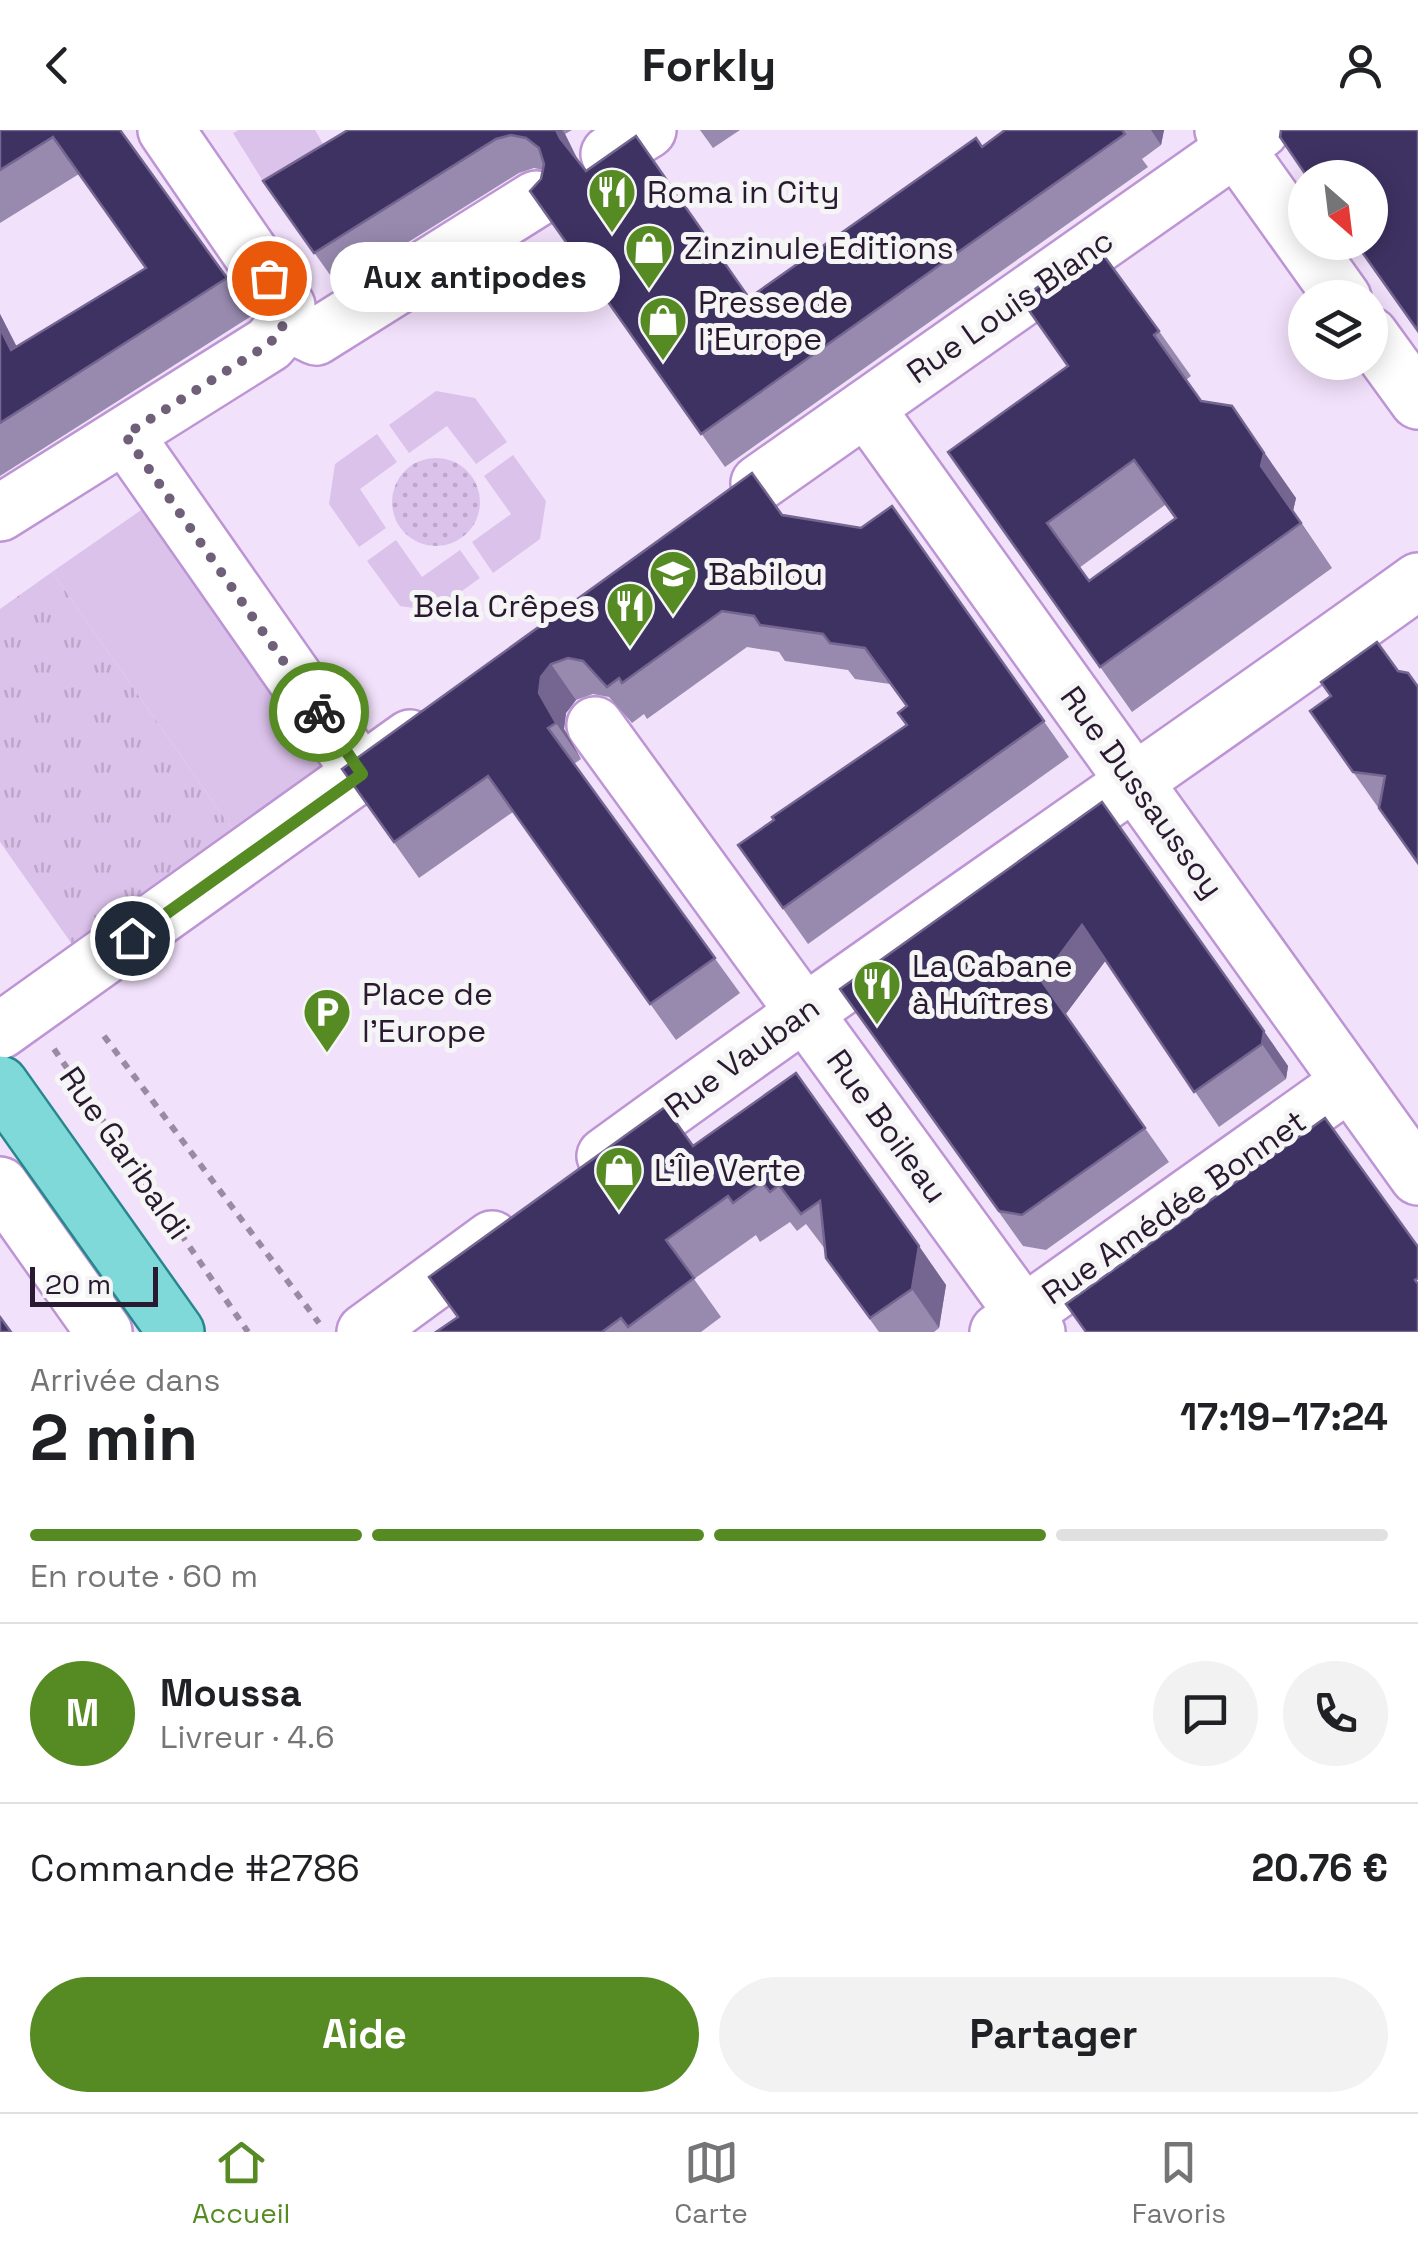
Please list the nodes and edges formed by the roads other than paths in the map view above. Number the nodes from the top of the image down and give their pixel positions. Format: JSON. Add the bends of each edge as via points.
{"nodes":[{"id":1,"x":166,"y":130,"type":"edge"},
{"id":2,"x":1240,"y":136,"type":"edge"},
{"id":3,"x":598,"y":161,"type":"edge"},
{"id":4,"x":1332,"y":280,"type":"edge"},
{"id":5,"x":286,"y":323,"type":"junction"},
{"id":6,"x":1388,"y":359,"type":"edge"},
{"id":7,"x":1418,"y":401,"type":"edge"},
{"id":8,"x":866,"y":408,"type":"junction"},
{"id":9,"x":106,"y":447,"type":"junction"},
{"id":10,"x":742,"y":495,"type":"edge"},
{"id":11,"x":14,"y":504,"type":"edge"},
{"id":12,"x":1418,"y":581,"type":"edge"},
{"id":13,"x":450,"y":708,"type":"edge"},
{"id":14,"x":596,"y":726,"type":"dead end"},
{"id":15,"x":362,"y":774,"type":"junction"},
{"id":16,"x":1136,"y":784,"type":"junction"},
{"id":17,"x":31,"y":1010,"type":"edge"},
{"id":18,"x":804,"y":1011,"type":"junction"},
{"id":19,"x":1350,"y":1082,"type":"junction"},
{"id":20,"x":0,"y":1084,"type":"edge"},
{"id":21,"x":1418,"y":1177,"type":"edge"},
{"id":22,"x":0,"y":1185,"type":"edge"},
{"id":23,"x":1020,"y":1326,"type":"edge"},
{"id":24,"x":104,"y":1332,"type":"edge"},
{"id":25,"x":176,"y":1332,"type":"edge"},
{"id":26,"x":365,"y":1332,"type":"edge"}],
"edges":[{"from":1,"to":5,"type":"street","via":[[288,306]]},
{"from":2,"to":4,"type":"street"},
{"from":2,"to":8,"type":"street","name":"Rue Louis Blanc"},
{"from":3,"to":5,"type":"street","via":[[316,336]]},
{"from":5,"to":9,"type":"street","via":[[269,344]]},
{"from":6,"to":7,"type":"street"},
{"from":8,"to":10,"type":"street","name":"Rue Louis Blanc"},
{"from":8,"to":16,"type":"street","name":"Rue Dussaussoy"},
{"from":9,"to":11,"type":"street"},
{"from":9,"to":15,"type":"street"},
{"from":12,"to":16,"type":"street","name":"Rue Vauban"},
{"from":13,"to":15,"type":"street"},
{"from":14,"to":18,"type":"street","name":"Rue Boileau"},
{"from":15,"to":17,"type":"street"},
{"from":16,"to":18,"type":"street","name":"Rue Vauban"},
{"from":16,"to":19,"type":"street","name":"Rue Dussaussoy"},
{"from":18,"to":23,"type":"street","name":"Rue Boileau"},
{"from":18,"to":26,"type":"street","name":"Rue Vauban"},
{"from":19,"to":21,"type":"street","name":"Rue Dussaussoy"},
{"from":19,"to":23,"type":"street","name":"Rue Amédée Bonnet"},
{"from":20,"to":25,"type":"main road","name":"Rue Garibaldi"},
{"from":22,"to":24,"type":"street"}]}
